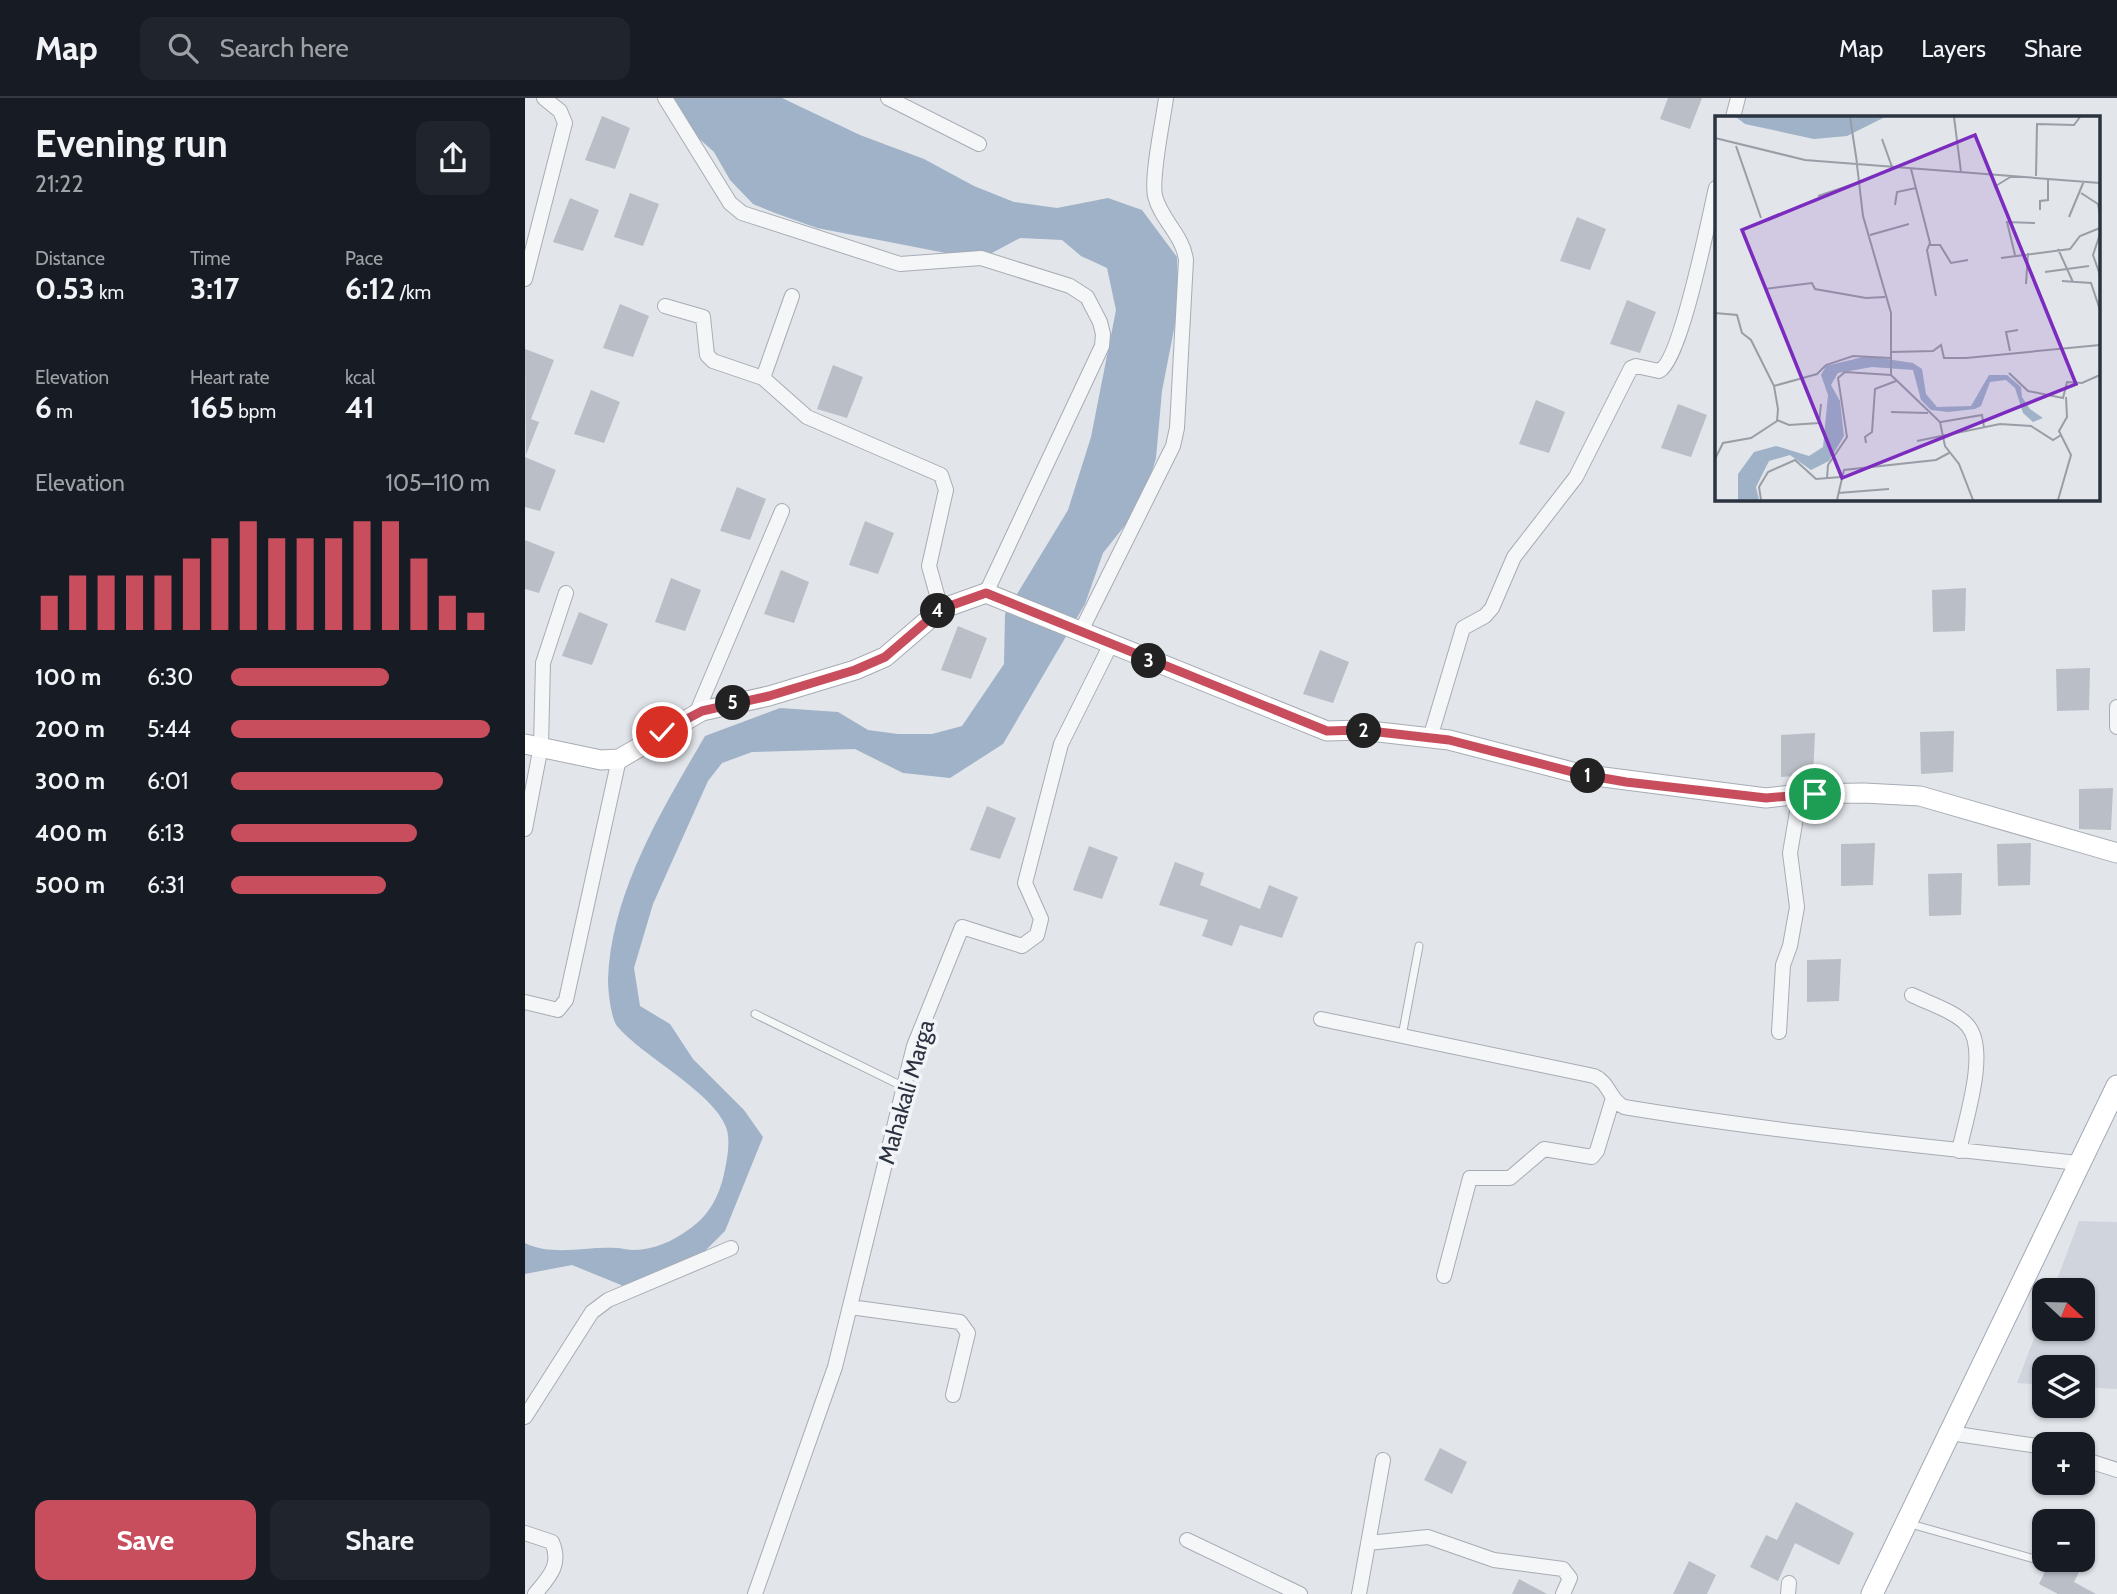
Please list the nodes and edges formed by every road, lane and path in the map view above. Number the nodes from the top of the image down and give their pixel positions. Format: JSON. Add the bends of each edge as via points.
{"nodes":[{"id":1,"x":544,"y":98,"type":"edge"},
{"id":2,"x":664,"y":98,"type":"edge"},
{"id":3,"x":888,"y":98,"type":"edge"},
{"id":4,"x":1166,"y":98,"type":"edge"},
{"id":5,"x":1738,"y":98,"type":"edge"},
{"id":6,"x":1733,"y":116,"type":"edge"},
{"id":7,"x":979,"y":144,"type":"dead end"},
{"id":8,"x":1715,"y":192,"type":"edge"},
{"id":9,"x":525,"y":279,"type":"edge"},
{"id":10,"x":792,"y":296,"type":"dead end"},
{"id":11,"x":666,"y":306,"type":"dead end"},
{"id":12,"x":763,"y":378,"type":"junction"},
{"id":13,"x":782,"y":511,"type":"dead end"},
{"id":14,"x":566,"y":593,"type":"dead end"},
{"id":15,"x":995,"y":597,"type":"junction"},
{"id":16,"x":941,"y":609,"type":"junction"},
{"id":17,"x":1077,"y":632,"type":"junction"},
{"id":18,"x":1111,"y":644,"type":"junction"},
{"id":19,"x":2117,"y":707,"type":"edge"},
{"id":20,"x":697,"y":714,"type":"junction"},
{"id":21,"x":2117,"y":727,"type":"edge"},
{"id":22,"x":1430,"y":738,"type":"junction"},
{"id":23,"x":533,"y":745,"type":"edge"},
{"id":24,"x":619,"y":759,"type":"junction"},
{"id":25,"x":1800,"y":794,"type":"junction"},
{"id":26,"x":525,"y":829,"type":"edge"},
{"id":27,"x":2117,"y":853,"type":"edge"},
{"id":28,"x":1419,"y":946,"type":"dead end"},
{"id":29,"x":1912,"y":995,"type":"dead end"},
{"id":30,"x":525,"y":1002,"type":"edge"},
{"id":31,"x":755,"y":1014,"type":"dead end"},
{"id":32,"x":1321,"y":1019,"type":"dead end"},
{"id":33,"x":1779,"y":1032,"type":"dead end"},
{"id":34,"x":1402,"y":1036,"type":"junction"},
{"id":35,"x":2117,"y":1086,"type":"edge"},
{"id":36,"x":904,"y":1087,"type":"junction"},
{"id":37,"x":1613,"y":1098,"type":"junction"},
{"id":38,"x":1959,"y":1151,"type":"junction"},
{"id":39,"x":2078,"y":1163,"type":"junction"},
{"id":40,"x":731,"y":1248,"type":"dead end"},
{"id":41,"x":1444,"y":1276,"type":"dead end"},
{"id":42,"x":850,"y":1307,"type":"junction"},
{"id":43,"x":953,"y":1395,"type":"dead end"},
{"id":44,"x":525,"y":1417,"type":"edge"},
{"id":45,"x":1950,"y":1433,"type":"junction"},
{"id":46,"x":2032,"y":1445,"type":"edge"},
{"id":47,"x":1383,"y":1460,"type":"dead end"},
{"id":48,"x":2095,"y":1463,"type":"edge"},
{"id":49,"x":2117,"y":1470,"type":"edge"},
{"id":50,"x":1907,"y":1522,"type":"junction"},
{"id":51,"x":525,"y":1533,"type":"edge"},
{"id":52,"x":1187,"y":1540,"type":"dead end"},
{"id":53,"x":1369,"y":1543,"type":"junction"},
{"id":54,"x":2032,"y":1558,"type":"edge"},
{"id":55,"x":535,"y":1594,"type":"edge"},
{"id":56,"x":755,"y":1594,"type":"edge"},
{"id":57,"x":1300,"y":1594,"type":"edge"},
{"id":58,"x":1359,"y":1594,"type":"edge"},
{"id":59,"x":1563,"y":1594,"type":"edge"},
{"id":60,"x":1872,"y":1594,"type":"edge"}],
"edges":[{"from":1,"to":9,"type":"street","via":[[560,111],[565,123]]},
{"from":2,"to":15,"type":"street","via":[[730,203],[742,213],[906,265],[987,259],[1070,286],[1087,297],[1103,334],[1102,346]]},
{"from":3,"to":7,"type":"street"},
{"from":4,"to":17,"type":"street","via":[[1155,189],[1186,260],[1177,428],[1167,463]]},
{"from":5,"to":6,"type":"street"},
{"from":8,"to":22,"type":"street","via":[[1684,320],[1668,364],[1659,371],[1631,368],[1576,477],[1514,558],[1492,608],[1463,628]]},
{"from":10,"to":12,"type":"street"},
{"from":11,"to":12,"type":"street","via":[[703,317],[709,359]]},
{"from":12,"to":16,"type":"street","via":[[807,417],[941,475],[946,490],[929,566]]},
{"from":13,"to":20,"type":"street"},
{"from":14,"to":23,"type":"street","via":[[543,663]]},
{"from":15,"to":16,"type":"main road"},
{"from":15,"to":17,"type":"main road"},
{"from":16,"to":20,"type":"main road","via":[[875,662]]},
{"from":17,"to":18,"type":"main road"},
{"from":18,"to":22,"type":"main road","via":[[1327,731]]},
{"from":18,"to":36,"type":"street","name":"Mahakali Marga","via":[[1061,744],[1025,883],[1041,919],[1037,935],[1022,946],[962,927],[914,1046]]},
{"from":19,"to":21,"type":"street"},
{"from":20,"to":24,"type":"main road"},
{"from":22,"to":25,"type":"main road","via":[[1626,782],[1766,798]]},
{"from":23,"to":24,"type":"main road","via":[[601,760]]},
{"from":23,"to":26,"type":"street"},
{"from":24,"to":30,"type":"street","via":[[566,1000],[558,1010]]},
{"from":25,"to":27,"type":"main road","via":[[1920,796]]},
{"from":25,"to":33,"type":"street","via":[[1789,863],[1797,907],[1783,965]]},
{"from":28,"to":34,"type":"lane"},
{"from":29,"to":38,"type":"street","via":[[1967,1023],[1976,1037],[1978,1057]]},
{"from":31,"to":36,"type":"lane"},
{"from":32,"to":34,"type":"street"},
{"from":34,"to":37,"type":"street","via":[[1594,1076],[1607,1085]]},
{"from":35,"to":39,"type":"main road"},
{"from":36,"to":42,"type":"street","name":"Mahakali Marga"},
{"from":37,"to":38,"type":"street","via":[[1624,1107],[1730,1124]]},
{"from":37,"to":41,"type":"street","via":[[1592,1157],[1544,1149],[1510,1178],[1470,1178]]},
{"from":38,"to":39,"type":"street"},
{"from":39,"to":45,"type":"main road"},
{"from":40,"to":44,"type":"street","via":[[608,1300],[592,1312]]},
{"from":42,"to":43,"type":"street","via":[[965,1326],[968,1333]]},
{"from":42,"to":56,"type":"street","name":"Mahakali Marga","via":[[835,1367]]},
{"from":45,"to":46,"type":"street"},
{"from":45,"to":50,"type":"main road"},
{"from":47,"to":53,"type":"street"},
{"from":48,"to":49,"type":"street"},
{"from":50,"to":54,"type":"lane"},
{"from":50,"to":60,"type":"main road"},
{"from":51,"to":55,"type":"street","via":[[552,1542],[556,1552],[552,1573]]},
{"from":52,"to":57,"type":"street"},
{"from":53,"to":58,"type":"street"},
{"from":53,"to":59,"type":"street","via":[[1428,1537],[1494,1560],[1563,1569],[1570,1578]]}]}
